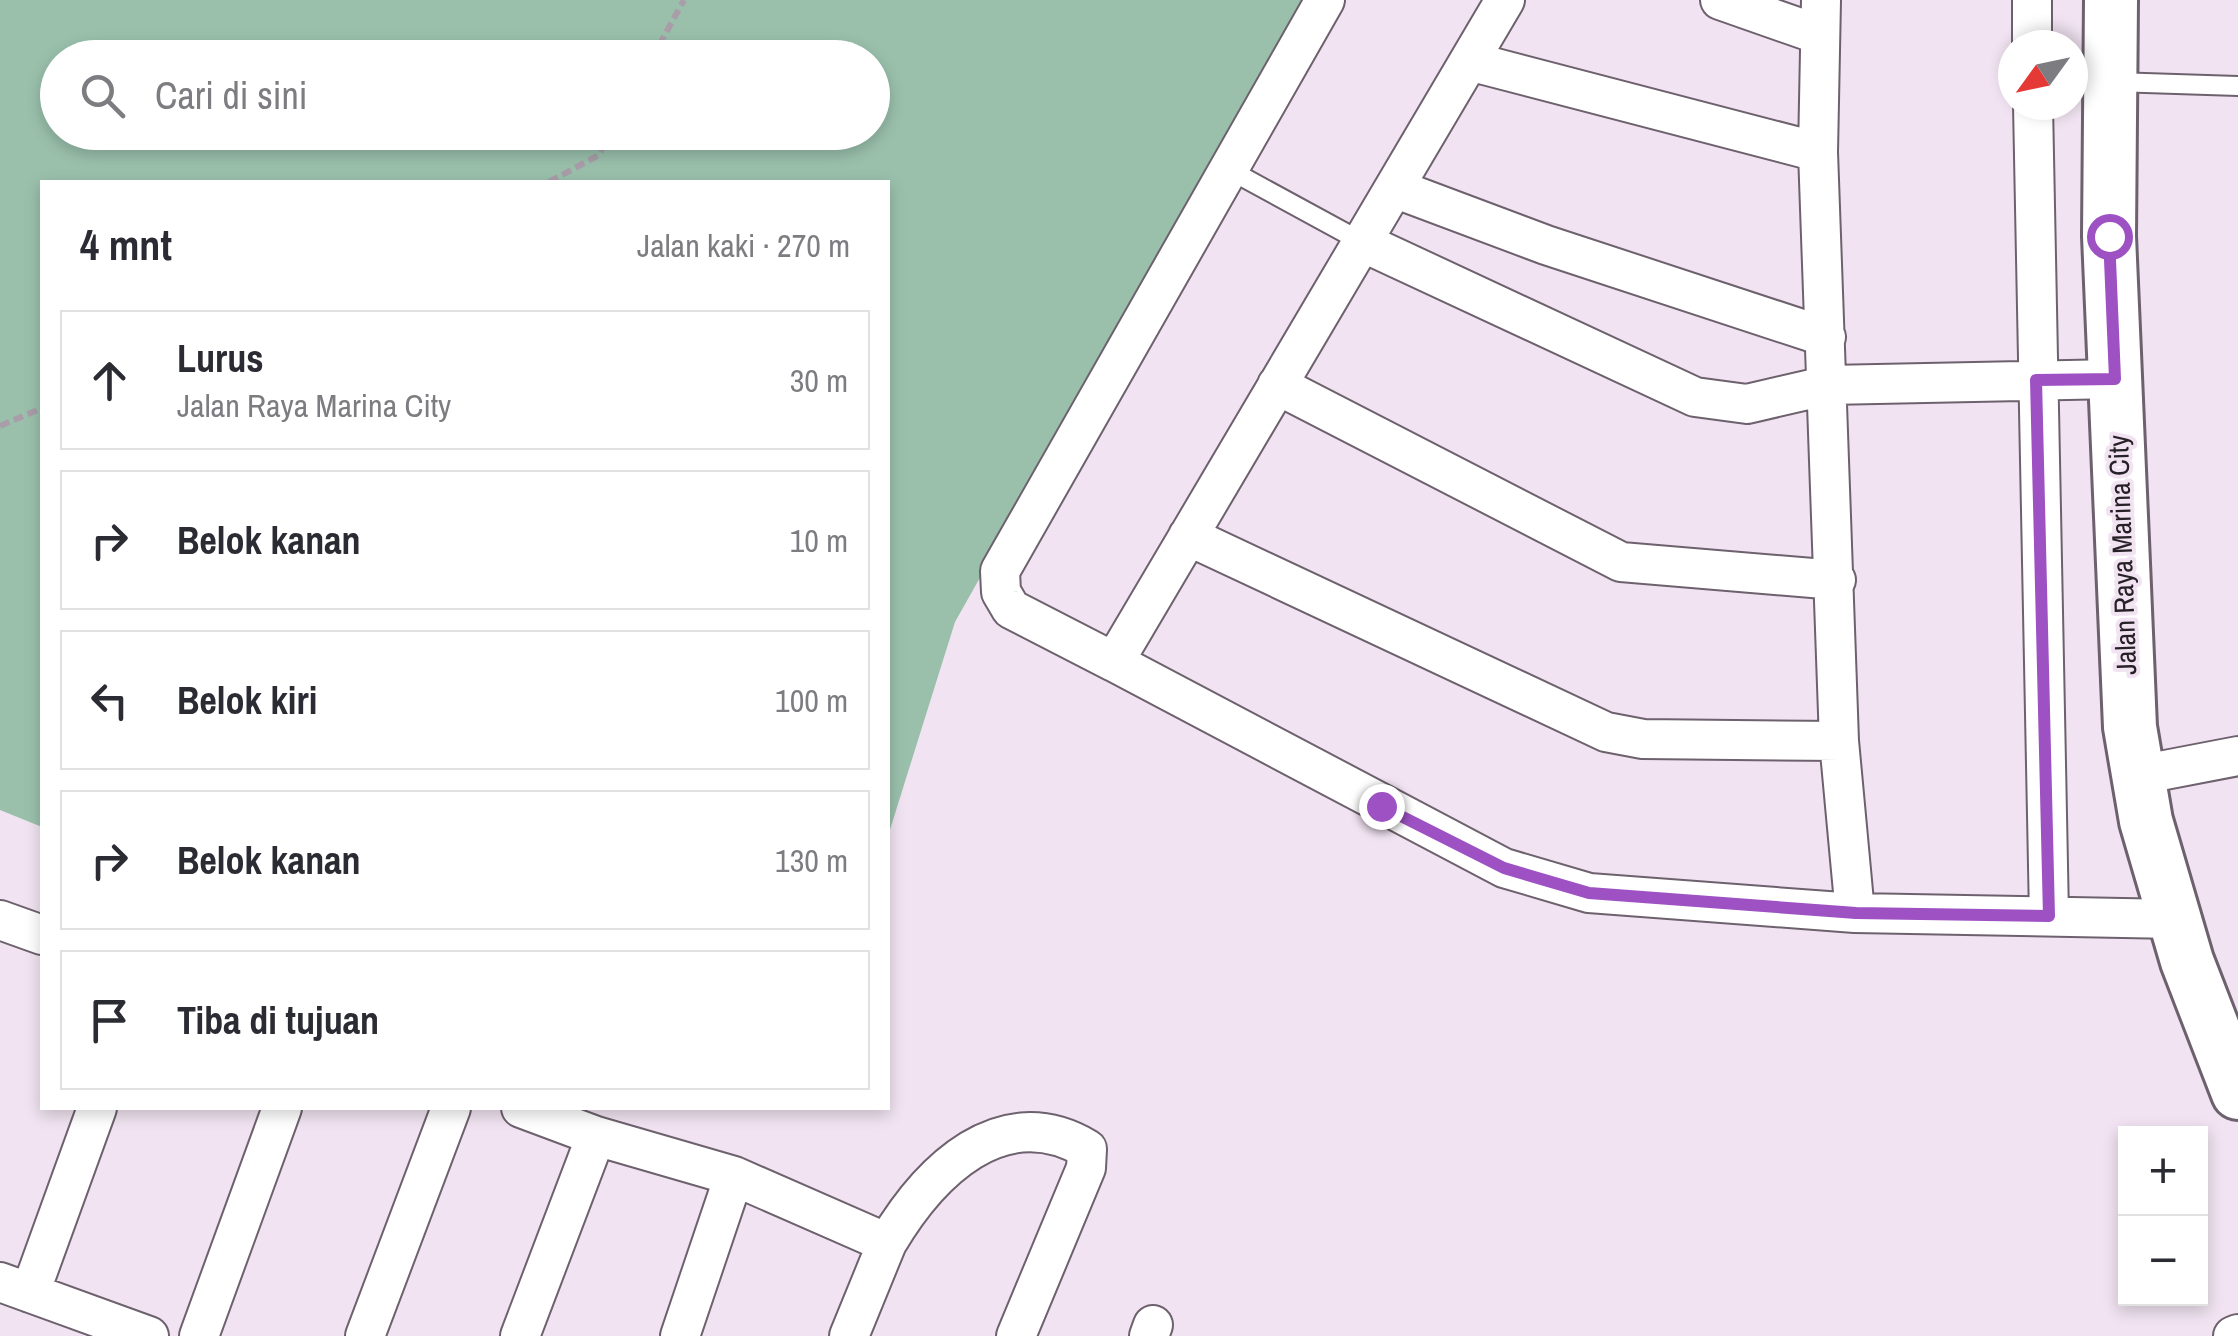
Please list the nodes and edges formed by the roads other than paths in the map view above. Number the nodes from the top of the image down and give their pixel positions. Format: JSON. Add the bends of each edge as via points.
{"nodes":[{"id":1,"x":1325,"y":0,"type":"edge"},
{"id":2,"x":1505,"y":0,"type":"edge"},
{"id":3,"x":1720,"y":0,"type":"edge"},
{"id":4,"x":2032,"y":0,"type":"edge"},
{"id":5,"x":2111,"y":0,"type":"edge"},
{"id":6,"x":1821,"y":17,"type":"edge"},
{"id":7,"x":2032,"y":30,"type":"edge"},
{"id":8,"x":1469,"y":61,"type":"junction"},
{"id":9,"x":2110,"y":82,"type":"junction"},
{"id":10,"x":2238,"y":86,"type":"edge"},
{"id":11,"x":2033,"y":120,"type":"edge"},
{"id":12,"x":1818,"y":152,"type":"junction"},
{"id":13,"x":1227,"y":169,"type":"junction"},
{"id":14,"x":1394,"y":188,"type":"junction"},
{"id":15,"x":1362,"y":242,"type":"junction"},
{"id":16,"x":1826,"y":338,"type":"junction"},
{"id":17,"x":2115,"y":379,"type":"junction"},
{"id":18,"x":2036,"y":380,"type":"junction"},
{"id":19,"x":1278,"y":384,"type":"junction"},
{"id":20,"x":1828,"y":385,"type":"junction"},
{"id":21,"x":1188,"y":536,"type":"junction"},
{"id":22,"x":1836,"y":580,"type":"junction"},
{"id":23,"x":1114,"y":662,"type":"junction"},
{"id":24,"x":1839,"y":741,"type":"junction"},
{"id":25,"x":2238,"y":756,"type":"edge"},
{"id":26,"x":2139,"y":775,"type":"junction"},
{"id":27,"x":1856,"y":913,"type":"junction"},
{"id":28,"x":2049,"y":916,"type":"junction"},
{"id":29,"x":2175,"y":918,"type":"junction"},
{"id":30,"x":2,"y":925,"type":"edge"},
{"id":31,"x":40,"y":934,"type":"edge"},
{"id":32,"x":2238,"y":1092,"type":"edge"},
{"id":33,"x":96,"y":1110,"type":"edge"},
{"id":34,"x":281,"y":1110,"type":"edge"},
{"id":35,"x":450,"y":1110,"type":"edge"},
{"id":36,"x":526,"y":1110,"type":"edge"},
{"id":37,"x":596,"y":1136,"type":"junction"},
{"id":38,"x":734,"y":1176,"type":"junction"},
{"id":39,"x":888,"y":1243,"type":"junction"},
{"id":40,"x":15,"y":1288,"type":"edge"},
{"id":41,"x":148,"y":1336,"type":"edge"},
{"id":42,"x":199,"y":1336,"type":"edge"},
{"id":43,"x":365,"y":1336,"type":"edge"},
{"id":44,"x":520,"y":1336,"type":"edge"},
{"id":45,"x":680,"y":1336,"type":"edge"},
{"id":46,"x":850,"y":1336,"type":"edge"},
{"id":47,"x":1016,"y":1336,"type":"edge"}],
"edges":[{"from":1,"to":13,"type":"street"},
{"from":2,"to":8,"type":"street"},
{"from":3,"to":6,"type":"street"},
{"from":4,"to":7,"type":"street"},
{"from":5,"to":9,"type":"main road","name":"Jalan Raya Marina City"},
{"from":6,"to":12,"type":"street"},
{"from":8,"to":12,"type":"street"},
{"from":8,"to":14,"type":"street"},
{"from":9,"to":10,"type":"lane"},
{"from":9,"to":17,"type":"main road","name":"Jalan Raya Marina City"},
{"from":11,"to":18,"type":"street"},
{"from":12,"to":16,"type":"street"},
{"from":13,"to":15,"type":"lane"},
{"from":13,"to":23,"type":"street","via":[[1000,570],[1001,592],[1011,609]]},
{"from":14,"to":15,"type":"street"},
{"from":14,"to":16,"type":"street"},
{"from":15,"to":19,"type":"street"},
{"from":15,"to":20,"type":"street","via":[[1695,398],[1747,404]]},
{"from":16,"to":20,"type":"street"},
{"from":17,"to":18,"type":"street"},
{"from":17,"to":26,"type":"main road","name":"Jalan Raya Marina City","via":[[2130,727]]},
{"from":18,"to":20,"type":"street"},
{"from":18,"to":28,"type":"street"},
{"from":19,"to":21,"type":"street"},
{"from":19,"to":22,"type":"street","via":[[1621,562]]},
{"from":20,"to":22,"type":"street"},
{"from":21,"to":23,"type":"street"},
{"from":21,"to":24,"type":"street","via":[[1606,732],[1643,739]]},
{"from":22,"to":24,"type":"street"},
{"from":23,"to":27,"type":"street","via":[[1504,868],[1589,893]]},
{"from":24,"to":27,"type":"street"},
{"from":25,"to":26,"type":"street"},
{"from":26,"to":29,"type":"main road","name":"Jalan Raya Marina City"},
{"from":27,"to":28,"type":"street"},
{"from":28,"to":29,"type":"street"},
{"from":29,"to":32,"type":"main road","name":"Jalan Raya Marina City"},
{"from":30,"to":31,"type":"street"},
{"from":33,"to":40,"type":"street"},
{"from":34,"to":42,"type":"street"},
{"from":35,"to":43,"type":"street"},
{"from":36,"to":37,"type":"street"},
{"from":37,"to":38,"type":"street"},
{"from":37,"to":44,"type":"street"},
{"from":38,"to":39,"type":"street"},
{"from":38,"to":45,"type":"street"},
{"from":39,"to":46,"type":"street"},
{"from":39,"to":47,"type":"street","via":[[913,1199],[977,1146],[1027,1130],[1058,1132],[1087,1149],[1086,1168]]},
{"from":40,"to":41,"type":"street"}]}
